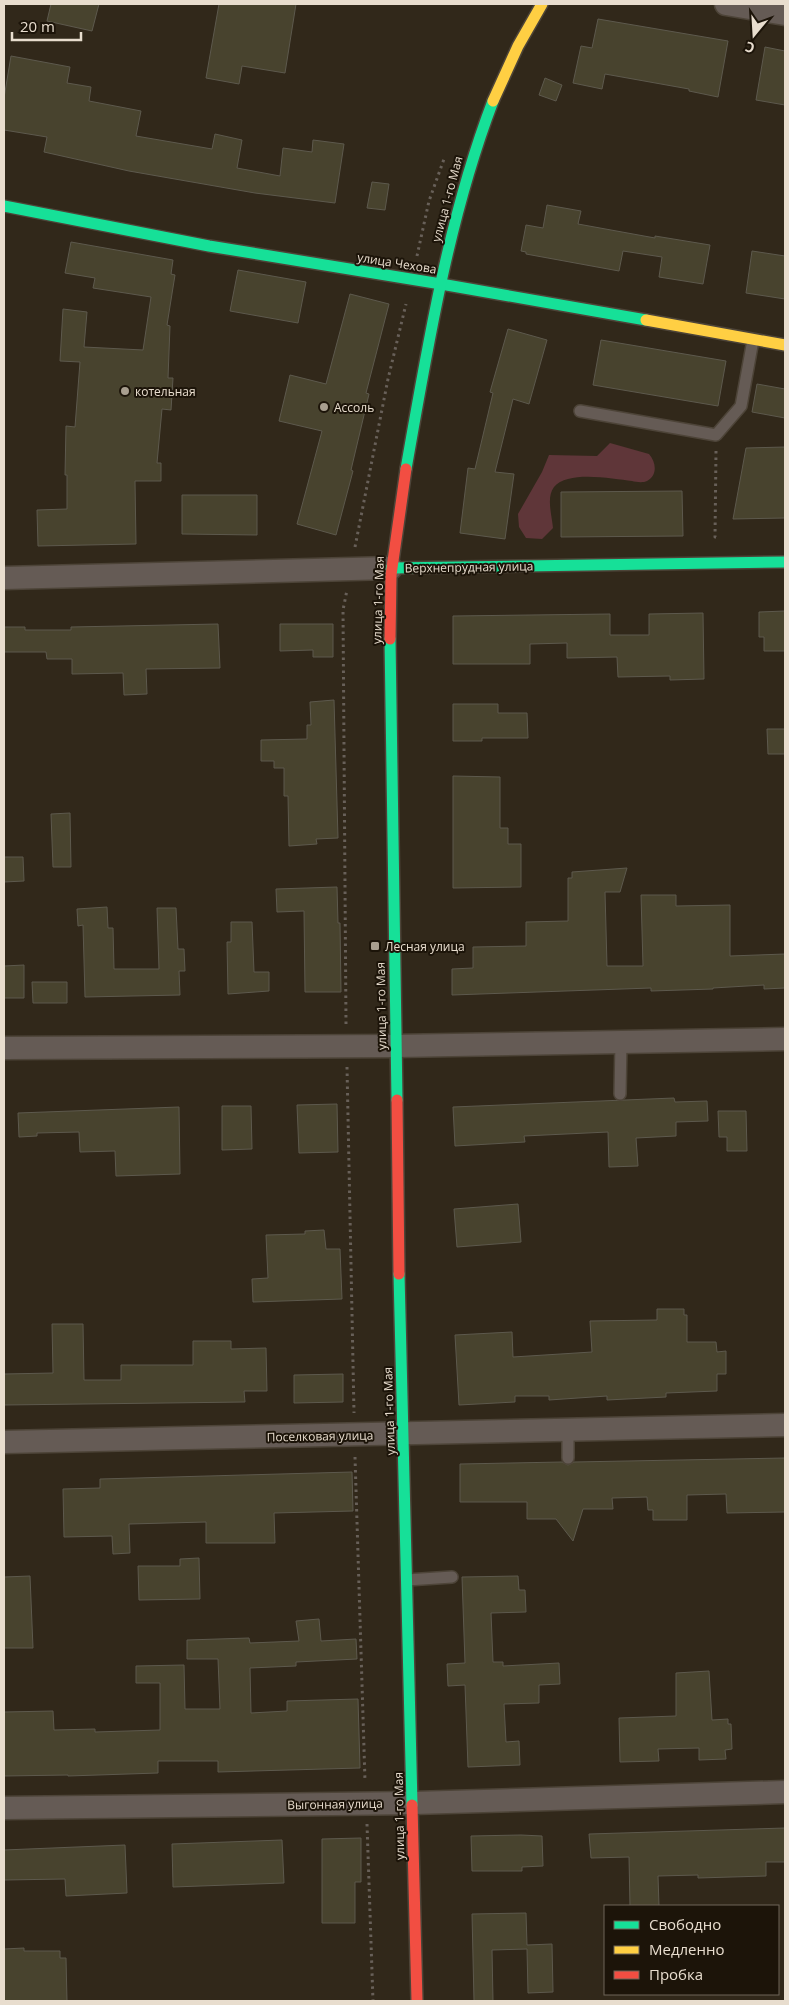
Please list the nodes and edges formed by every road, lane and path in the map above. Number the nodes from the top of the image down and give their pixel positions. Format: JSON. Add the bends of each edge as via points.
{"nodes":[{"id":1,"x":542,"y":4,"type":"edge"},
{"id":2,"x":726,"y":4,"type":"edge"},
{"id":3,"x":785,"y":14,"type":"edge"},
{"id":4,"x":4,"y":206,"type":"edge"},
{"id":5,"x":441,"y":284,"type":"junction"},
{"id":6,"x":753,"y":340,"type":"junction"},
{"id":7,"x":785,"y":345,"type":"edge"},
{"id":8,"x":580,"y":411,"type":"dead end"},
{"id":9,"x":716,"y":435,"type":"junction"},
{"id":10,"x":725,"y":537,"type":"dead end"},
{"id":11,"x":785,"y":562,"type":"edge"},
{"id":12,"x":391,"y":568,"type":"junction"},
{"id":13,"x":351,"y":569,"type":"junction"},
{"id":14,"x":4,"y":578,"type":"edge"},
{"id":15,"x":785,"y":1039,"type":"edge"},
{"id":16,"x":621,"y":1042,"type":"junction"},
{"id":17,"x":346,"y":1046,"type":"junction"},
{"id":18,"x":396,"y":1046,"type":"junction"},
{"id":19,"x":4,"y":1048,"type":"edge"},
{"id":20,"x":620,"y":1094,"type":"dead end"},
{"id":21,"x":785,"y":1424,"type":"edge"},
{"id":22,"x":568,"y":1430,"type":"junction"},
{"id":23,"x":403,"y":1434,"type":"junction"},
{"id":24,"x":354,"y":1435,"type":"junction"},
{"id":25,"x":4,"y":1442,"type":"edge"},
{"id":26,"x":568,"y":1458,"type":"dead end"},
{"id":27,"x":452,"y":1577,"type":"dead end"},
{"id":28,"x":407,"y":1580,"type":"junction"},
{"id":29,"x":785,"y":1792,"type":"edge"},
{"id":30,"x":413,"y":1803,"type":"junction"},
{"id":31,"x":366,"y":1804,"type":"junction"},
{"id":32,"x":4,"y":1808,"type":"edge"},
{"id":33,"x":374,"y":2001,"type":"edge"},
{"id":34,"x":417,"y":2001,"type":"edge"}],
"edges":[{"from":1,"to":5,"type":"main road","name":"улица 1-го Мая","via":[[494,96],[479,137],[453,224]]},
{"from":2,"to":3,"type":"street"},
{"from":4,"to":5,"type":"main road","name":"улица Чехова","via":[[209,246]]},
{"from":5,"to":6,"type":"main road","name":"улица Чехова"},
{"from":5,"to":12,"type":"main road","name":"улица 1-го Мая"},
{"from":6,"to":7,"type":"main road","name":"улица Чехова"},
{"from":6,"to":9,"type":"lane","via":[[741,406]]},
{"from":8,"to":9,"type":"lane"},
{"from":9,"to":10,"type":"path","via":[[716,538]]},
{"from":11,"to":12,"type":"main road","name":"Верхнепрудная улица"},
{"from":12,"to":13,"type":"street","name":"Верхнепрудная улица"},
{"from":12,"to":18,"type":"main road","name":"улица 1-го Мая"},
{"from":13,"to":14,"type":"street","name":"Верхнепрудная улица"},
{"from":13,"to":17,"type":"path","via":[[343,610]]},
{"from":15,"to":16,"type":"street"},
{"from":16,"to":18,"type":"street"},
{"from":16,"to":20,"type":"lane"},
{"from":17,"to":18,"type":"street"},
{"from":17,"to":19,"type":"street"},
{"from":17,"to":24,"type":"path"},
{"from":18,"to":23,"type":"main road","name":"улица 1-го Мая"},
{"from":21,"to":22,"type":"street","name":"Поселковая улица"},
{"from":22,"to":23,"type":"street","name":"Поселковая улица"},
{"from":22,"to":26,"type":"lane"},
{"from":23,"to":24,"type":"street","name":"Поселковая улица"},
{"from":23,"to":28,"type":"main road","name":"улица 1-го Мая"},
{"from":24,"to":25,"type":"street","name":"Поселковая улица"},
{"from":24,"to":31,"type":"path"},
{"from":27,"to":28,"type":"lane"},
{"from":28,"to":30,"type":"main road","name":"улица 1-го Мая"},
{"from":29,"to":30,"type":"street","name":"Выгонная улица"},
{"from":30,"to":31,"type":"street","name":"Выгонная улица"},
{"from":30,"to":34,"type":"main road","name":"улица 1-го Мая"},
{"from":31,"to":32,"type":"street","name":"Выгонная улица"},
{"from":31,"to":33,"type":"path"}]}
